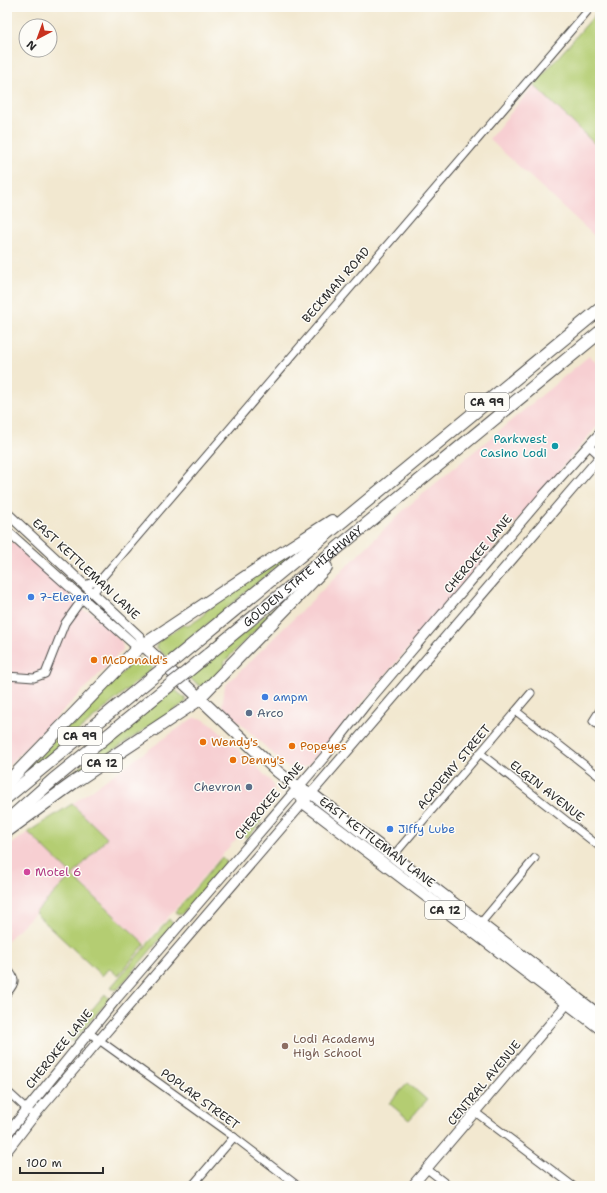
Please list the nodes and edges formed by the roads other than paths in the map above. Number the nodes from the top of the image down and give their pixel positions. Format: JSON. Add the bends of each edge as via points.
{"nodes":[{"id":1,"x":591,"y":7,"type":"edge"},
{"id":2,"x":600,"y":309,"type":"edge"},
{"id":3,"x":600,"y":332,"type":"edge"},
{"id":4,"x":600,"y":433,"type":"edge"},
{"id":5,"x":589,"y":446,"type":"junction"},
{"id":6,"x":600,"y":456,"type":"edge"},
{"id":7,"x":374,"y":494,"type":"junction"},
{"id":8,"x":390,"y":504,"type":"junction"},
{"id":9,"x":8,"y":516,"type":"edge"},
{"id":10,"x":7,"y":531,"type":"edge"},
{"id":11,"x":51,"y":570,"type":"junction"},
{"id":12,"x":101,"y":579,"type":"junction"},
{"id":13,"x":85,"y":585,"type":"junction"},
{"id":14,"x":92,"y":593,"type":"junction"},
{"id":15,"x":83,"y":598,"type":"junction"},
{"id":16,"x":128,"y":626,"type":"junction"},
{"id":17,"x":427,"y":633,"type":"junction"},
{"id":18,"x":439,"y":644,"type":"junction"},
{"id":19,"x":143,"y":645,"type":"junction"},
{"id":20,"x":7,"y":676,"type":"edge"},
{"id":21,"x":531,"y":693,"type":"dead end"},
{"id":22,"x":199,"y":698,"type":"junction"},
{"id":23,"x":600,"y":710,"type":"edge"},
{"id":24,"x":516,"y":711,"type":"junction"},
{"id":25,"x":600,"y":728,"type":"edge"},
{"id":26,"x":480,"y":753,"type":"junction"},
{"id":27,"x":600,"y":777,"type":"edge"},
{"id":28,"x":7,"y":783,"type":"edge"},
{"id":29,"x":297,"y":787,"type":"junction"},
{"id":30,"x":312,"y":794,"type":"junction"},
{"id":31,"x":7,"y":797,"type":"edge"},
{"id":32,"x":304,"y":803,"type":"junction"},
{"id":33,"x":7,"y":821,"type":"edge"},
{"id":34,"x":7,"y":832,"type":"edge"},
{"id":35,"x":600,"y":847,"type":"edge"},
{"id":36,"x":393,"y":856,"type":"junction"},
{"id":37,"x":535,"y":858,"type":"dead end"},
{"id":38,"x":480,"y":924,"type":"junction"},
{"id":39,"x":7,"y":969,"type":"edge"},
{"id":40,"x":7,"y":993,"type":"edge"},
{"id":41,"x":570,"y":1000,"type":"junction"},
{"id":42,"x":600,"y":1016,"type":"edge"},
{"id":43,"x":600,"y":1028,"type":"edge"},
{"id":44,"x":88,"y":1032,"type":"junction"},
{"id":45,"x":99,"y":1041,"type":"junction"},
{"id":46,"x":7,"y":1091,"type":"edge"},
{"id":47,"x":26,"y":1109,"type":"junction"},
{"id":48,"x":475,"y":1112,"type":"junction"},
{"id":49,"x":34,"y":1116,"type":"junction"},
{"id":50,"x":7,"y":1134,"type":"edge"},
{"id":51,"x":234,"y":1137,"type":"junction"},
{"id":52,"x":7,"y":1150,"type":"edge"},
{"id":53,"x":427,"y":1169,"type":"junction"},
{"id":54,"x":192,"y":1186,"type":"edge"},
{"id":55,"x":298,"y":1186,"type":"edge"},
{"id":56,"x":412,"y":1186,"type":"edge"},
{"id":57,"x":449,"y":1186,"type":"edge"},
{"id":58,"x":573,"y":1186,"type":"edge"}],
"edges":[{"from":1,"to":12,"type":"street","name":"BECKMAN ROAD"},
{"from":2,"to":7,"type":"highway","name":"GOLDEN STATE HIGHWAY","number":"CA 99"},
{"from":3,"to":8,"type":"highway","name":"GOLDEN STATE HIGHWAY","number":"CA 99"},
{"from":4,"to":5,"type":"main road","name":"CHEROKEE LANE"},
{"from":5,"to":6,"type":"street"},
{"from":5,"to":17,"type":"main road","name":"CHEROKEE LANE","via":[[543,496]]},
{"from":6,"to":18,"type":"main road","name":"CHEROKEE LANE"},
{"from":7,"to":19,"type":"highway"},
{"from":7,"to":31,"type":"highway","name":"GOLDEN STATE HIGHWAY","number":"CA 99","bridge":true},
{"from":8,"to":22,"type":"highway","via":[[329,563]]},
{"from":8,"to":33,"type":"highway","name":"GOLDEN STATE HIGHWAY","number":"CA 99","bridge":true,"via":[[53,780]]},
{"from":9,"to":13,"type":"main road","name":"EAST KETTLEMAN LANE"},
{"from":10,"to":11,"type":"main road","name":"EAST KETTLEMAN LANE"},
{"from":11,"to":14,"type":"main road","via":[[60,572],[80,590]]},
{"from":11,"to":15,"type":"main road","name":"EAST KETTLEMAN LANE"},
{"from":12,"to":13,"type":"street","name":"BECKMAN ROAD"},
{"from":12,"to":14,"type":"street","name":"BECKMAN ROAD"},
{"from":13,"to":14,"type":"main road","name":"EAST KETTLEMAN LANE"},
{"from":14,"to":16,"type":"main road","name":"EAST KETTLEMAN LANE"},
{"from":15,"to":16,"type":"main road","via":[[90,598],[121,625]]},
{"from":15,"to":19,"type":"main road","name":"EAST KETTLEMAN LANE","via":[[135,645]]},
{"from":15,"to":20,"type":"street","via":[[65,623],[45,674],[34,678]]},
{"from":16,"to":19,"type":"main road","name":"EAST KETTLEMAN LANE","via":[[140,637]]},
{"from":17,"to":18,"type":"main road"},
{"from":17,"to":29,"type":"main road","name":"CHEROKEE LANE"},
{"from":18,"to":30,"type":"main road","name":"CHEROKEE LANE"},
{"from":19,"to":22,"type":"main road","name":"EAST KETTLEMAN LANE","number":"CA 12"},
{"from":19,"to":28,"type":"highway","via":[[127,658]]},
{"from":21,"to":24,"type":"street","name":"ACADEMY STREET"},
{"from":22,"to":29,"type":"main road","name":"EAST KETTLEMAN LANE","number":"CA 12"},
{"from":22,"to":34,"type":"highway","number":"CA 12","via":[[73,783]]},
{"from":23,"to":25,"type":"street","via":[[593,721]]},
{"from":24,"to":26,"type":"street","name":"ACADEMY STREET"},
{"from":24,"to":27,"type":"street"},
{"from":26,"to":35,"type":"street","name":"ELGIN AVENUE"},
{"from":26,"to":36,"type":"street","name":"ACADEMY STREET"},
{"from":29,"to":30,"type":"main road","name":"EAST KETTLEMAN LANE","number":"CA 12"},
{"from":29,"to":32,"type":"main road","name":"EAST KETTLEMAN LANE","number":"CA 12"},
{"from":29,"to":44,"type":"main road","name":"CHEROKEE LANE"},
{"from":30,"to":32,"type":"main road","name":"CHEROKEE LANE"},
{"from":30,"to":36,"type":"main road","name":"EAST KETTLEMAN LANE","number":"CA 12"},
{"from":32,"to":41,"type":"main road","name":"EAST KETTLEMAN LANE","number":"CA 12"},
{"from":32,"to":45,"type":"main road","name":"CHEROKEE LANE"},
{"from":36,"to":38,"type":"main road","name":"EAST KETTLEMAN LANE","number":"CA 12"},
{"from":37,"to":38,"type":"street"},
{"from":38,"to":41,"type":"main road","name":"EAST KETTLEMAN LANE","number":"CA 12"},
{"from":39,"to":40,"type":"street","via":[[15,978]]},
{"from":41,"to":42,"type":"main road","name":"EAST KETTLEMAN LANE","number":"CA 12"},
{"from":41,"to":43,"type":"main road","name":"EAST KETTLEMAN LANE","number":"CA 12"},
{"from":41,"to":48,"type":"main road","name":"CENTRAL AVENUE"},
{"from":44,"to":45,"type":"street","name":"POPLAR STREET"},
{"from":44,"to":47,"type":"main road","name":"CHEROKEE LANE"},
{"from":45,"to":49,"type":"main road","name":"CHEROKEE LANE"},
{"from":45,"to":51,"type":"street","name":"POPLAR STREET"},
{"from":46,"to":47,"type":"street"},
{"from":47,"to":49,"type":"street"},
{"from":47,"to":50,"type":"main road","name":"CHEROKEE LANE"},
{"from":48,"to":53,"type":"main road","name":"CENTRAL AVENUE"},
{"from":48,"to":58,"type":"street"},
{"from":49,"to":52,"type":"main road","name":"CHEROKEE LANE"},
{"from":51,"to":54,"type":"street"},
{"from":51,"to":55,"type":"street","name":"POPLAR STREET"},
{"from":53,"to":56,"type":"main road","name":"CENTRAL AVENUE"},
{"from":53,"to":57,"type":"street"}]}
